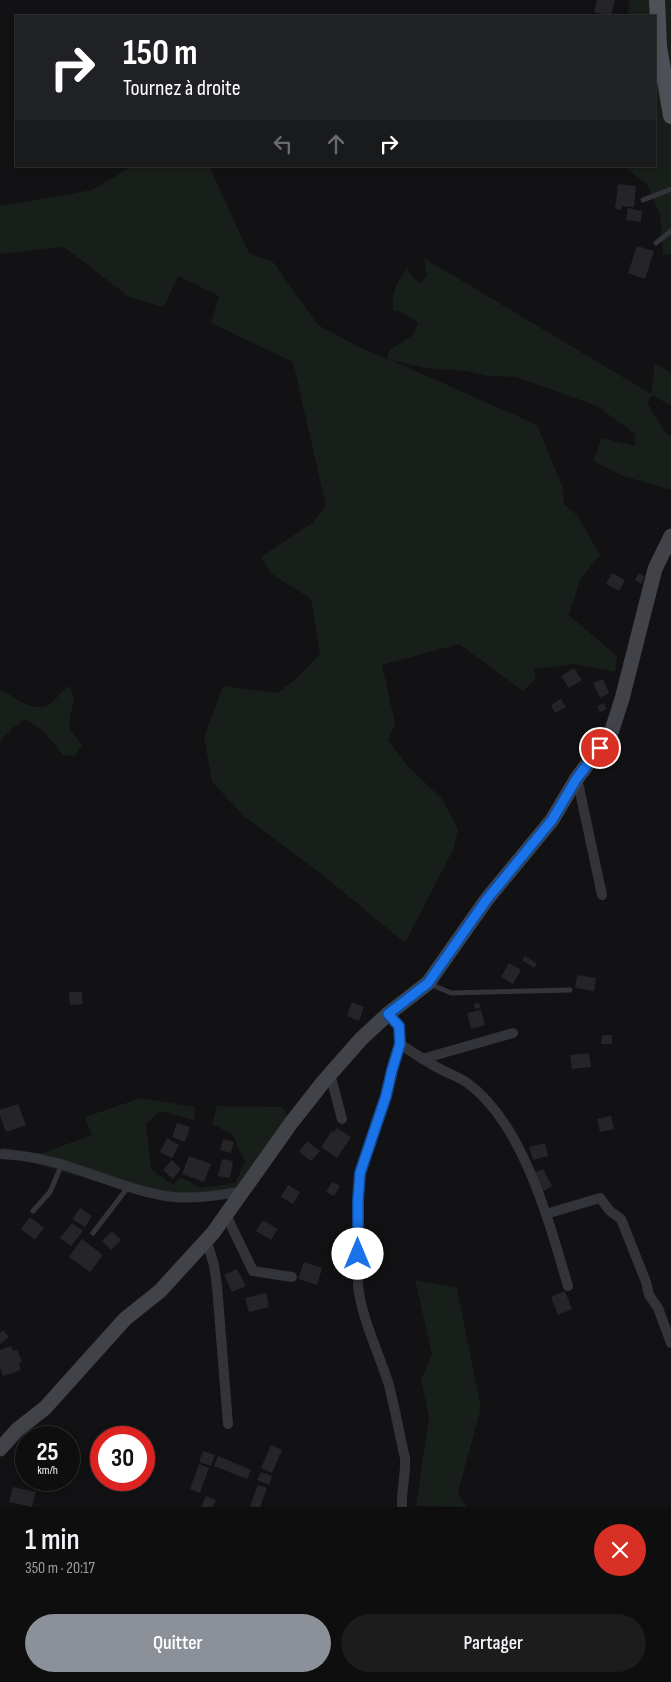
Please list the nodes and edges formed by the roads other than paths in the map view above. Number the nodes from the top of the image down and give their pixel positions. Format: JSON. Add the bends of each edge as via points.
{"nodes":[{"id":1,"x":657,"y":0,"type":"edge"},
{"id":2,"x":671,"y":116,"type":"edge"},
{"id":3,"x":671,"y":189,"type":"edge"},
{"id":4,"x":643,"y":200,"type":"dead end"},
{"id":5,"x":671,"y":231,"type":"edge"},
{"id":6,"x":656,"y":244,"type":"dead end"},
{"id":7,"x":671,"y":536,"type":"edge"},
{"id":8,"x":577,"y":778,"type":"junction"},
{"id":9,"x":602,"y":895,"type":"dead end"},
{"id":10,"x":428,"y":983,"type":"junction"},
{"id":11,"x":570,"y":990,"type":"dead end"},
{"id":12,"x":388,"y":1014,"type":"junction"},
{"id":13,"x":513,"y":1033,"type":"dead end"},
{"id":14,"x":400,"y":1044,"type":"junction"},
{"id":15,"x":422,"y":1059,"type":"junction"},
{"id":16,"x":330,"y":1074,"type":"junction"},
{"id":17,"x":342,"y":1119,"type":"dead end"},
{"id":18,"x":0,"y":1154,"type":"edge"},
{"id":19,"x":62,"y":1164,"type":"junction"},
{"id":20,"x":129,"y":1186,"type":"junction"},
{"id":21,"x":243,"y":1191,"type":"junction"},
{"id":22,"x":33,"y":1211,"type":"dead end"},
{"id":23,"x":546,"y":1214,"type":"junction"},
{"id":24,"x":226,"y":1215,"type":"junction"},
{"id":25,"x":93,"y":1233,"type":"dead end"},
{"id":26,"x":206,"y":1239,"type":"junction"},
{"id":27,"x":292,"y":1277,"type":"dead end"},
{"id":28,"x":568,"y":1286,"type":"dead end"},
{"id":29,"x":671,"y":1343,"type":"edge"},
{"id":30,"x":228,"y":1424,"type":"dead end"},
{"id":31,"x":0,"y":1448,"type":"edge"},
{"id":32,"x":402,"y":1507,"type":"edge"}],
"edges":[{"from":1,"to":2,"type":"main road","via":[[663,87]]},
{"from":3,"to":4,"type":"lane"},
{"from":5,"to":6,"type":"lane"},
{"from":7,"to":8,"type":"street","via":[[655,569],[611,733]]},
{"from":8,"to":9,"type":"street"},
{"from":8,"to":10,"type":"street","via":[[552,820],[487,899]]},
{"from":10,"to":11,"type":"lane","via":[[450,993]]},
{"from":10,"to":12,"type":"street"},
{"from":12,"to":14,"type":"street","via":[[399,1026]]},
{"from":12,"to":16,"type":"street"},
{"from":13,"to":15,"type":"street"},
{"from":14,"to":15,"type":"street"},
{"from":14,"to":32,"type":"street","via":[[358,1182],[358,1286],[362,1308],[388,1384],[405,1458]]},
{"from":15,"to":23,"type":"street","via":[[465,1082],[492,1107],[515,1143]]},
{"from":16,"to":17,"type":"street"},
{"from":16,"to":21,"type":"street"},
{"from":18,"to":19,"type":"street","via":[[24,1155]]},
{"from":19,"to":20,"type":"street"},
{"from":19,"to":22,"type":"lane","via":[[50,1192]]},
{"from":20,"to":21,"type":"street","via":[[172,1197],[200,1198]]},
{"from":20,"to":25,"type":"lane"},
{"from":21,"to":24,"type":"street"},
{"from":23,"to":28,"type":"street"},
{"from":23,"to":29,"type":"street","via":[[600,1198],[621,1219]]},
{"from":24,"to":26,"type":"street"},
{"from":24,"to":27,"type":"street","via":[[253,1271]]},
{"from":26,"to":30,"type":"street","via":[[217,1286]]},
{"from":26,"to":31,"type":"street","via":[[160,1291],[125,1319],[45,1408]]}]}
